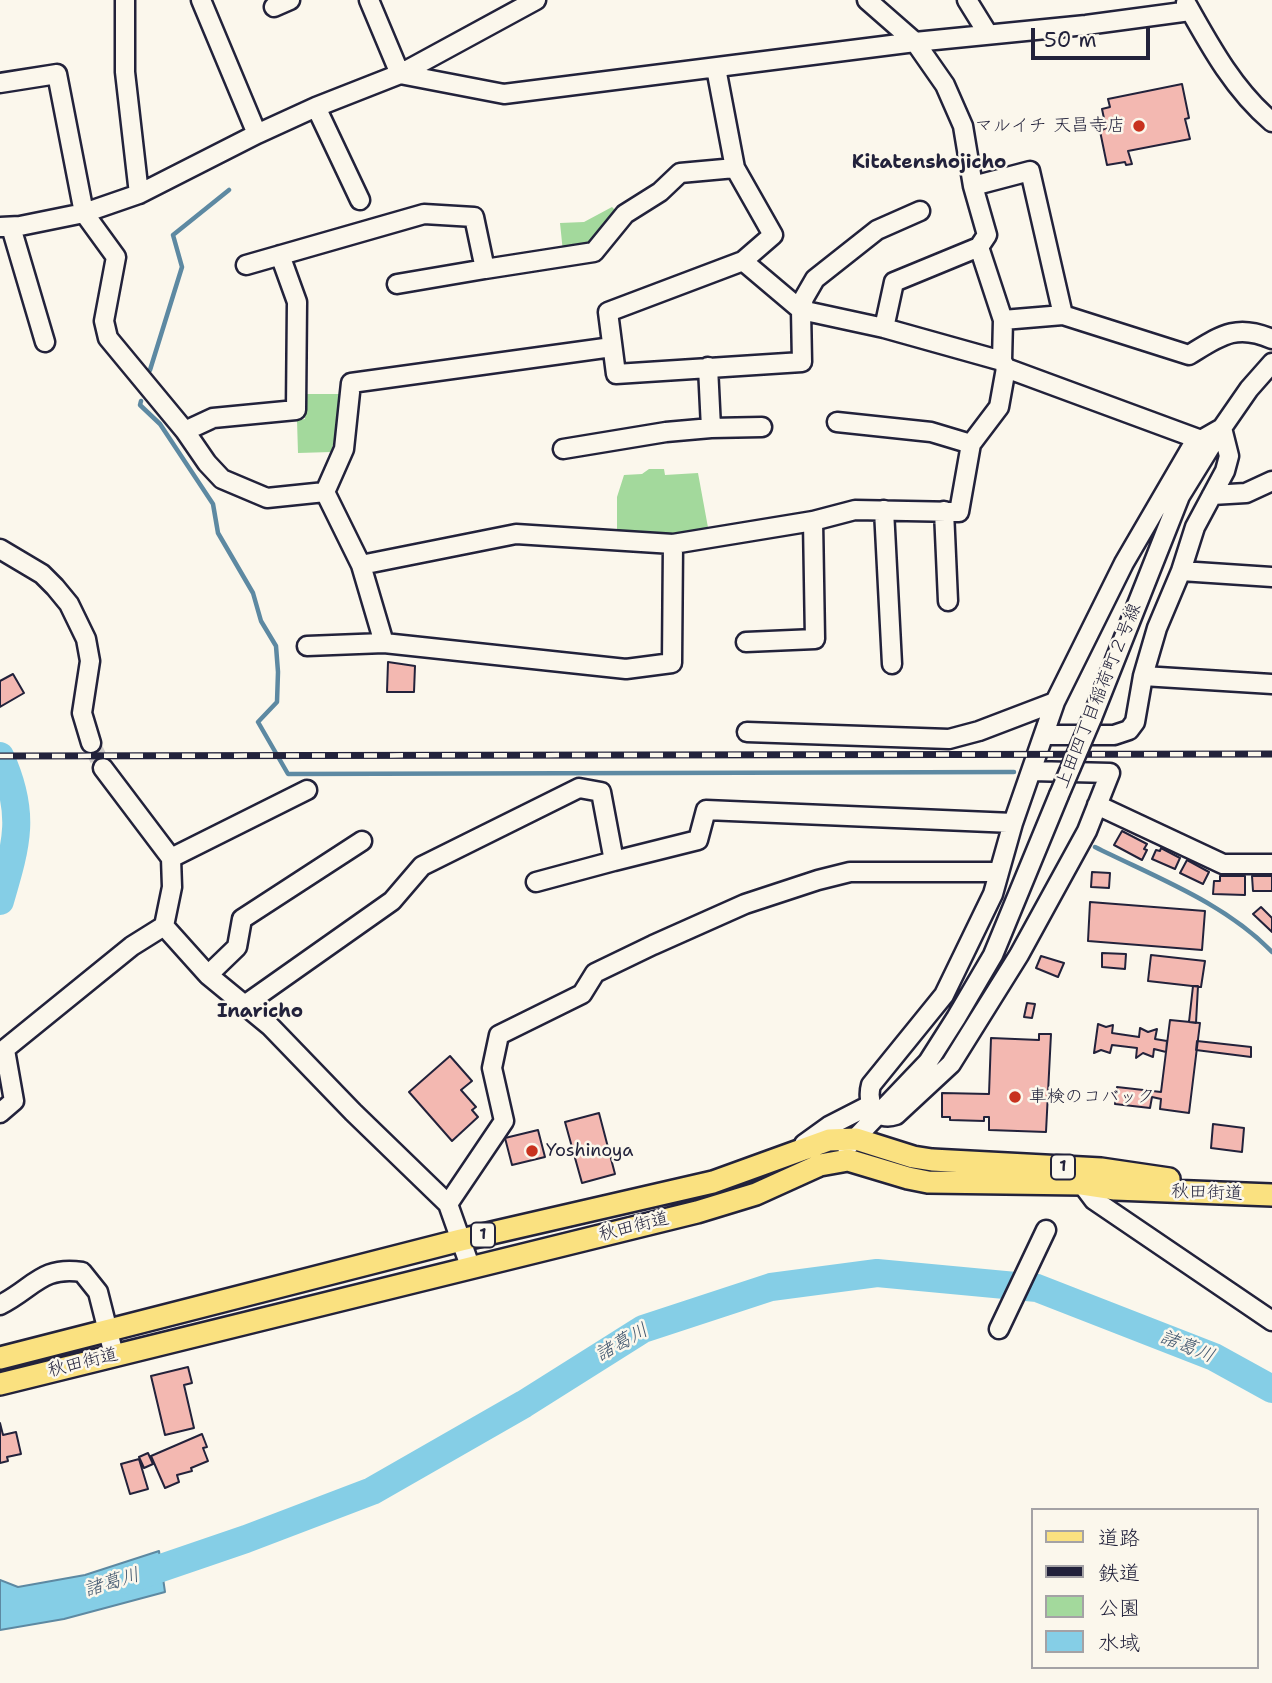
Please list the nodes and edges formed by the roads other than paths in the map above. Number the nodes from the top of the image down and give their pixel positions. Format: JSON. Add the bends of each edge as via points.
{"nodes":[{"id":1,"x":125,"y":0,"type":"edge"},
{"id":2,"x":201,"y":0,"type":"edge"},
{"id":3,"x":369,"y":0,"type":"edge"},
{"id":4,"x":536,"y":0,"type":"edge"},
{"id":5,"x":867,"y":0,"type":"edge"},
{"id":6,"x":967,"y":0,"type":"edge"},
{"id":7,"x":1187,"y":5,"type":"edge"},
{"id":8,"x":988,"y":34,"type":"junction"},
{"id":9,"x":915,"y":42,"type":"junction"},
{"id":10,"x":716,"y":68,"type":"junction"},
{"id":11,"x":400,"y":74,"type":"junction"},
{"id":12,"x":0,"y":83,"type":"edge"},
{"id":13,"x":316,"y":107,"type":"junction"},
{"id":14,"x":1272,"y":122,"type":"edge"},
{"id":15,"x":257,"y":134,"type":"junction"},
{"id":16,"x":735,"y":168,"type":"junction"},
{"id":17,"x":973,"y":186,"type":"junction"},
{"id":18,"x":139,"y":194,"type":"junction"},
{"id":19,"x":360,"y":200,"type":"dead end"},
{"id":20,"x":920,"y":211,"type":"dead end"},
{"id":21,"x":84,"y":213,"type":"junction"},
{"id":22,"x":5,"y":227,"type":"edge"},
{"id":23,"x":979,"y":247,"type":"junction"},
{"id":24,"x":280,"y":255,"type":"junction"},
{"id":25,"x":743,"y":261,"type":"junction"},
{"id":26,"x":246,"y":265,"type":"dead end"},
{"id":27,"x":485,"y":270,"type":"junction"},
{"id":28,"x":397,"y":284,"type":"dead end"},
{"id":29,"x":801,"y":310,"type":"junction"},
{"id":30,"x":1063,"y":315,"type":"junction"},
{"id":31,"x":1003,"y":320,"type":"junction"},
{"id":32,"x":884,"y":328,"type":"junction"},
{"id":33,"x":1272,"y":340,"type":"edge"},
{"id":34,"x":45,"y":342,"type":"dead end"},
{"id":35,"x":612,"y":347,"type":"junction"},
{"id":36,"x":1272,"y":363,"type":"edge"},
{"id":37,"x":1004,"y":364,"type":"junction"},
{"id":38,"x":708,"y":367,"type":"junction"},
{"id":39,"x":836,"y":422,"type":"dead end"},
{"id":40,"x":762,"y":427,"type":"dead end"},
{"id":41,"x":711,"y":428,"type":"junction"},
{"id":42,"x":1222,"y":428,"type":"junction"},
{"id":43,"x":186,"y":431,"type":"junction"},
{"id":44,"x":1201,"y":440,"type":"junction"},
{"id":45,"x":971,"y":444,"type":"junction"},
{"id":46,"x":563,"y":449,"type":"dead end"},
{"id":47,"x":1272,"y":481,"type":"edge"},
{"id":48,"x":325,"y":492,"type":"junction"},
{"id":49,"x":1212,"y":495,"type":"junction"},
{"id":50,"x":884,"y":510,"type":"junction"},
{"id":51,"x":944,"y":511,"type":"junction"},
{"id":52,"x":813,"y":521,"type":"junction"},
{"id":53,"x":673,"y":544,"type":"junction"},
{"id":54,"x":0,"y":549,"type":"edge"},
{"id":55,"x":361,"y":565,"type":"junction"},
{"id":56,"x":1181,"y":571,"type":"junction"},
{"id":57,"x":1272,"y":577,"type":"edge"},
{"id":58,"x":948,"y":601,"type":"dead end"},
{"id":59,"x":746,"y":642,"type":"dead end"},
{"id":60,"x":384,"y":643,"type":"junction"},
{"id":61,"x":307,"y":646,"type":"dead end"},
{"id":62,"x":892,"y":664,"type":"dead end"},
{"id":63,"x":1143,"y":676,"type":"junction"},
{"id":64,"x":1272,"y":684,"type":"edge"},
{"id":65,"x":1055,"y":702,"type":"junction"},
{"id":66,"x":747,"y":732,"type":"dead end"},
{"id":67,"x":1044,"y":735,"type":"junction"},
{"id":68,"x":90,"y":743,"type":"tunnel mouth"},
{"id":69,"x":103,"y":768,"type":"tunnel mouth"},
{"id":70,"x":1032,"y":771,"type":"junction"},
{"id":71,"x":307,"y":790,"type":"dead end"},
{"id":72,"x":1097,"y":805,"type":"junction"},
{"id":73,"x":1013,"y":823,"type":"junction"},
{"id":74,"x":362,"y":841,"type":"dead end"},
{"id":75,"x":171,"y":858,"type":"junction"},
{"id":76,"x":614,"y":860,"type":"junction"},
{"id":77,"x":1272,"y":864,"type":"edge"},
{"id":78,"x":999,"y":872,"type":"junction"},
{"id":79,"x":536,"y":882,"type":"dead end"},
{"id":80,"x":164,"y":926,"type":"junction"},
{"id":81,"x":208,"y":975,"type":"junction"},
{"id":82,"x":246,"y":1004,"type":"junction"},
{"id":83,"x":2,"y":1052,"type":"edge"},
{"id":84,"x":874,"y":1110,"type":"junction"},
{"id":85,"x":0,"y":1113,"type":"edge"},
{"id":86,"x":856,"y":1139,"type":"junction"},
{"id":87,"x":888,"y":1150,"type":"junction"},
{"id":88,"x":792,"y":1154,"type":"junction"},
{"id":89,"x":820,"y":1165,"type":"junction"},
{"id":90,"x":872,"y":1167,"type":"junction"},
{"id":91,"x":1083,"y":1184,"type":"junction"},
{"id":92,"x":1272,"y":1193,"type":"edge"},
{"id":93,"x":448,"y":1204,"type":"junction"},
{"id":94,"x":1046,"y":1230,"type":"dead end"},
{"id":95,"x":461,"y":1240,"type":"junction"},
{"id":96,"x":470,"y":1266,"type":"junction"},
{"id":97,"x":0,"y":1305,"type":"edge"},
{"id":98,"x":1272,"y":1321,"type":"edge"},
{"id":99,"x":999,"y":1329,"type":"dead end"},
{"id":100,"x":109,"y":1330,"type":"junction"},
{"id":101,"x":114,"y":1355,"type":"junction"},
{"id":102,"x":0,"y":1358,"type":"edge"},
{"id":103,"x":0,"y":1384,"type":"edge"}],
"edges":[{"from":1,"to":18,"type":"street","via":[[125,72]]},
{"from":2,"to":15,"type":"street"},
{"from":3,"to":11,"type":"street"},
{"from":4,"to":11,"type":"street"},
{"from":5,"to":9,"type":"street"},
{"from":6,"to":8,"type":"street"},
{"from":7,"to":8,"type":"street","via":[[1086,25]]},
{"from":7,"to":14,"type":"street","via":[[1223,66],[1250,103]]},
{"from":8,"to":9,"type":"street"},
{"from":9,"to":10,"type":"street"},
{"from":9,"to":17,"type":"street","via":[[945,85],[962,126]]},
{"from":10,"to":11,"type":"street","via":[[505,94]]},
{"from":10,"to":16,"type":"street"},
{"from":11,"to":13,"type":"street"},
{"from":12,"to":21,"type":"street","via":[[57,74]]},
{"from":13,"to":15,"type":"street"},
{"from":13,"to":19,"type":"street"},
{"from":15,"to":18,"type":"street"},
{"from":16,"to":25,"type":"street","via":[[773,235]]},
{"from":16,"to":27,"type":"street","via":[[680,173],[625,214],[594,252]]},
{"from":17,"to":23,"type":"street","via":[[987,235]]},
{"from":17,"to":30,"type":"street","via":[[1030,171]]},
{"from":18,"to":21,"type":"street"},
{"from":20,"to":29,"type":"street","via":[[877,230],[815,279]]},
{"from":21,"to":22,"type":"street"},
{"from":21,"to":43,"type":"street","via":[[116,257],[104,321],[108,338]]},
{"from":22,"to":34,"type":"street"},
{"from":23,"to":31,"type":"street"},
{"from":23,"to":32,"type":"street","via":[[894,282]]},
{"from":24,"to":26,"type":"street"},
{"from":24,"to":27,"type":"street","via":[[424,214],[474,217]]},
{"from":24,"to":43,"type":"street","via":[[297,302],[296,411],[213,418]]},
{"from":25,"to":29,"type":"street"},
{"from":25,"to":35,"type":"street","via":[[608,312]]},
{"from":27,"to":28,"type":"street"},
{"from":29,"to":32,"type":"street"},
{"from":29,"to":38,"type":"street","via":[[802,362]]},
{"from":30,"to":31,"type":"street"},
{"from":30,"to":33,"type":"street","via":[[1189,355],[1223,334],[1255,331]]},
{"from":31,"to":37,"type":"street"},
{"from":32,"to":37,"type":"street"},
{"from":35,"to":38,"type":"street","via":[[616,374]]},
{"from":35,"to":48,"type":"street","via":[[351,383],[344,449]]},
{"from":36,"to":42,"type":"street","name":"上田四丁目稲荷町２号線"},
{"from":37,"to":44,"type":"street"},
{"from":37,"to":45,"type":"street","via":[[999,407]]},
{"from":38,"to":41,"type":"street"},
{"from":39,"to":45,"type":"street","via":[[931,432]]},
{"from":40,"to":41,"type":"street"},
{"from":41,"to":46,"type":"street"},
{"from":42,"to":44,"type":"street"},
{"from":42,"to":49,"type":"street","via":[[1229,456]]},
{"from":42,"to":84,"type":"street","name":"上田四丁目稲荷町２号線","bridge":true,"via":[[1180,496],[993,955],[928,1062]]},
{"from":43,"to":48,"type":"street","via":[[222,479],[267,498]]},
{"from":44,"to":65,"type":"street","via":[[1191,449],[1124,563]]},
{"from":45,"to":51,"type":"street","via":[[959,512]]},
{"from":47,"to":49,"type":"street","via":[[1246,493]]},
{"from":48,"to":55,"type":"street"},
{"from":49,"to":56,"type":"street","via":[[1195,527]]},
{"from":50,"to":51,"type":"street"},
{"from":50,"to":52,"type":"street","via":[[855,510]]},
{"from":50,"to":62,"type":"street"},
{"from":51,"to":58,"type":"street"},
{"from":52,"to":53,"type":"street"},
{"from":52,"to":59,"type":"street","via":[[815,639]]},
{"from":53,"to":55,"type":"street","via":[[516,534]]},
{"from":53,"to":60,"type":"street","via":[[672,663],[626,669]]},
{"from":54,"to":68,"type":"street","via":[[55,587],[86,639],[90,660],[82,713]]},
{"from":55,"to":60,"type":"street"},
{"from":56,"to":57,"type":"street"},
{"from":56,"to":63,"type":"street"},
{"from":60,"to":61,"type":"street"},
{"from":63,"to":64,"type":"street"},
{"from":63,"to":67,"type":"street","via":[[1135,722],[1129,730],[1114,735]]},
{"from":65,"to":66,"type":"street","via":[[949,739]]},
{"from":65,"to":67,"type":"street"},
{"from":67,"to":70,"type":"street"},
{"from":69,"to":75,"type":"street"},
{"from":70,"to":72,"type":"street","via":[[1110,773]]},
{"from":70,"to":73,"type":"street"},
{"from":71,"to":75,"type":"street"},
{"from":72,"to":77,"type":"street","via":[[1223,864]]},
{"from":72,"to":84,"type":"street","via":[[1019,955],[951,1064],[896,1115],[888,1118]]},
{"from":73,"to":76,"type":"street","via":[[706,810],[698,840]]},
{"from":73,"to":78,"type":"street"},
{"from":74,"to":81,"type":"street","via":[[242,919],[237,947]]},
{"from":75,"to":80,"type":"street","via":[[172,887]]},
{"from":76,"to":79,"type":"street"},
{"from":76,"to":82,"type":"street","via":[[601,792],[579,788],[422,866],[392,901]]},
{"from":78,"to":84,"type":"street","via":[[993,894],[944,995],[871,1085],[868,1095]]},
{"from":78,"to":93,"type":"street","via":[[850,872],[818,880],[745,904],[595,973],[582,994],[499,1035],[492,1068],[504,1121]]},
{"from":80,"to":81,"type":"street"},
{"from":80,"to":83,"type":"street","via":[[132,946]]},
{"from":81,"to":82,"type":"street"},
{"from":82,"to":93,"type":"street"},
{"from":83,"to":85,"type":"street","via":[[14,1101]]},
{"from":84,"to":86,"type":"street","via":[[861,1119]]},
{"from":84,"to":87,"type":"street","via":[[875,1136]]},
{"from":84,"to":88,"type":"street","via":[[829,1126]]},
{"from":86,"to":87,"type":"main road","name":"秋田街道","number":"1"},
{"from":86,"to":88,"type":"main road","name":"秋田街道","number":"1","via":[[829,1140]]},
{"from":86,"to":89,"type":"street"},
{"from":86,"to":90,"type":"street","via":[[858,1150]]},
{"from":87,"to":92,"type":"main road","name":"秋田街道","number":"1","via":[[932,1160],[1101,1169]]},
{"from":88,"to":95,"type":"main road","name":"秋田街道","number":"1","via":[[713,1182]]},
{"from":89,"to":90,"type":"main road","name":"秋田街道","number":"1","via":[[848,1160]]},
{"from":89,"to":96,"type":"main road","name":"秋田街道","number":"1","via":[[737,1201]]},
{"from":90,"to":91,"type":"main road","name":"秋田街道","number":"1","via":[[928,1181]]},
{"from":91,"to":92,"type":"main road","name":"秋田街道","number":"1"},
{"from":91,"to":98,"type":"street","via":[[1094,1200]]},
{"from":93,"to":95,"type":"street"},
{"from":94,"to":99,"type":"street"},
{"from":95,"to":96,"type":"street"},
{"from":95,"to":100,"type":"main road","name":"秋田街道","number":"1"},
{"from":96,"to":101,"type":"main road","name":"秋田街道","number":"1"},
{"from":97,"to":100,"type":"street","via":[[45,1275],[63,1269],[82,1272],[98,1292]]},
{"from":100,"to":101,"type":"street"},
{"from":100,"to":102,"type":"main road","name":"秋田街道","number":"1"},
{"from":101,"to":103,"type":"main road","name":"秋田街道","number":"1"}]}
